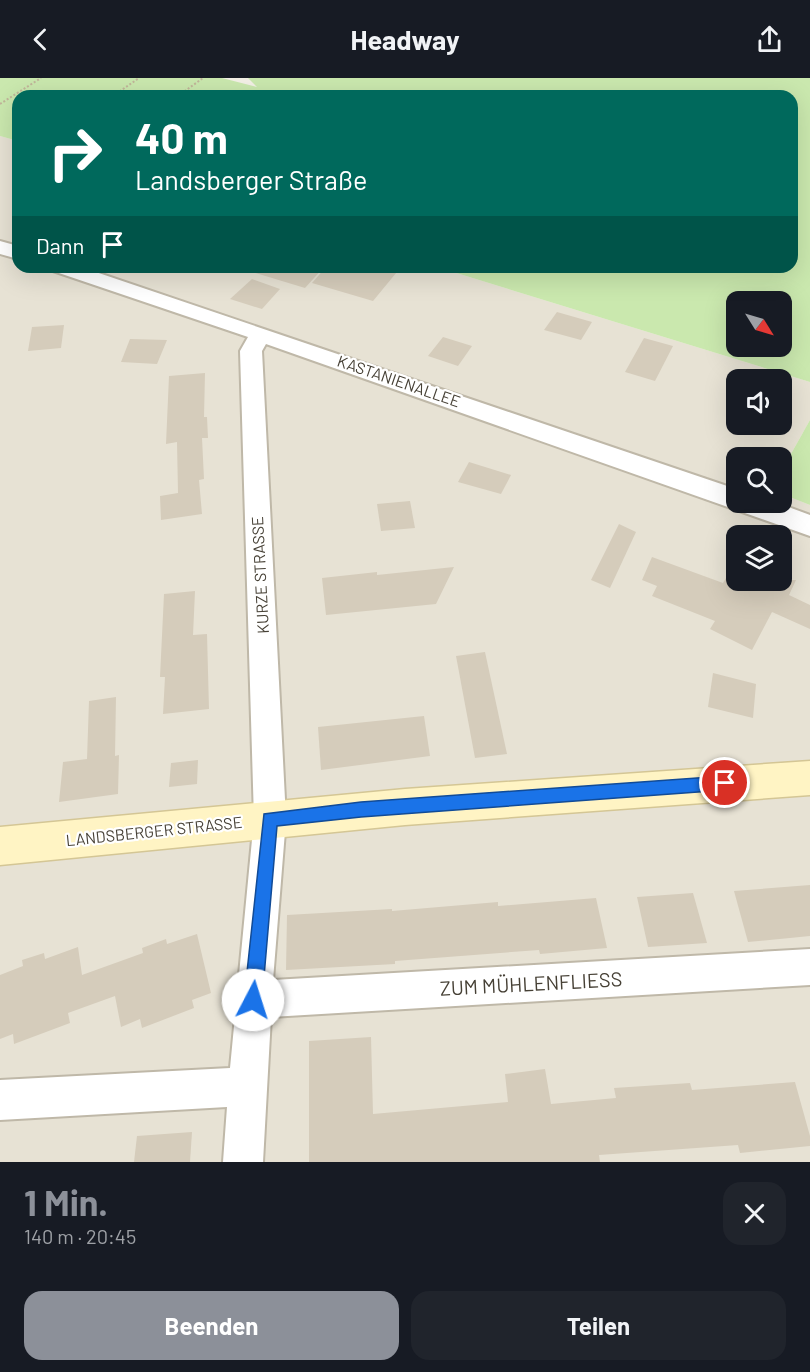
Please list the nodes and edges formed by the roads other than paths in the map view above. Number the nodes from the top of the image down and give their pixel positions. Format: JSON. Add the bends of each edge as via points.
{"nodes":[{"id":1,"x":78,"y":273,"type":"edge"},
{"id":2,"x":261,"y":334,"type":"junction"},
{"id":3,"x":726,"y":496,"type":"edge"},
{"id":4,"x":775,"y":513,"type":"edge"},
{"id":5,"x":810,"y":526,"type":"edge"},
{"id":6,"x":810,"y":778,"type":"edge"},
{"id":7,"x":270,"y":819,"type":"junction"},
{"id":8,"x":0,"y":846,"type":"edge"},
{"id":9,"x":810,"y":967,"type":"edge"},
{"id":10,"x":253,"y":1000,"type":"junction"},
{"id":11,"x":247,"y":1086,"type":"junction"},
{"id":12,"x":0,"y":1100,"type":"edge"},
{"id":13,"x":243,"y":1162,"type":"edge"}],
"edges":[{"from":1,"to":2,"type":"street","name":"KASTANIENALLEE"},
{"from":2,"to":3,"type":"street","name":"KASTANIENALLEE"},
{"from":2,"to":7,"type":"street","name":"KURZE STRASSE","via":[[251,351]]},
{"from":4,"to":5,"type":"street"},
{"from":6,"to":7,"type":"main road","name":"LANDSBERGER STRASSE"},
{"from":7,"to":8,"type":"main road","name":"LANDSBERGER STRASSE"},
{"from":7,"to":10,"type":"street"},
{"from":9,"to":10,"type":"street","name":"ZUM MÜHLENFLIESS"},
{"from":10,"to":11,"type":"street"},
{"from":11,"to":12,"type":"street"},
{"from":11,"to":13,"type":"street"}]}
